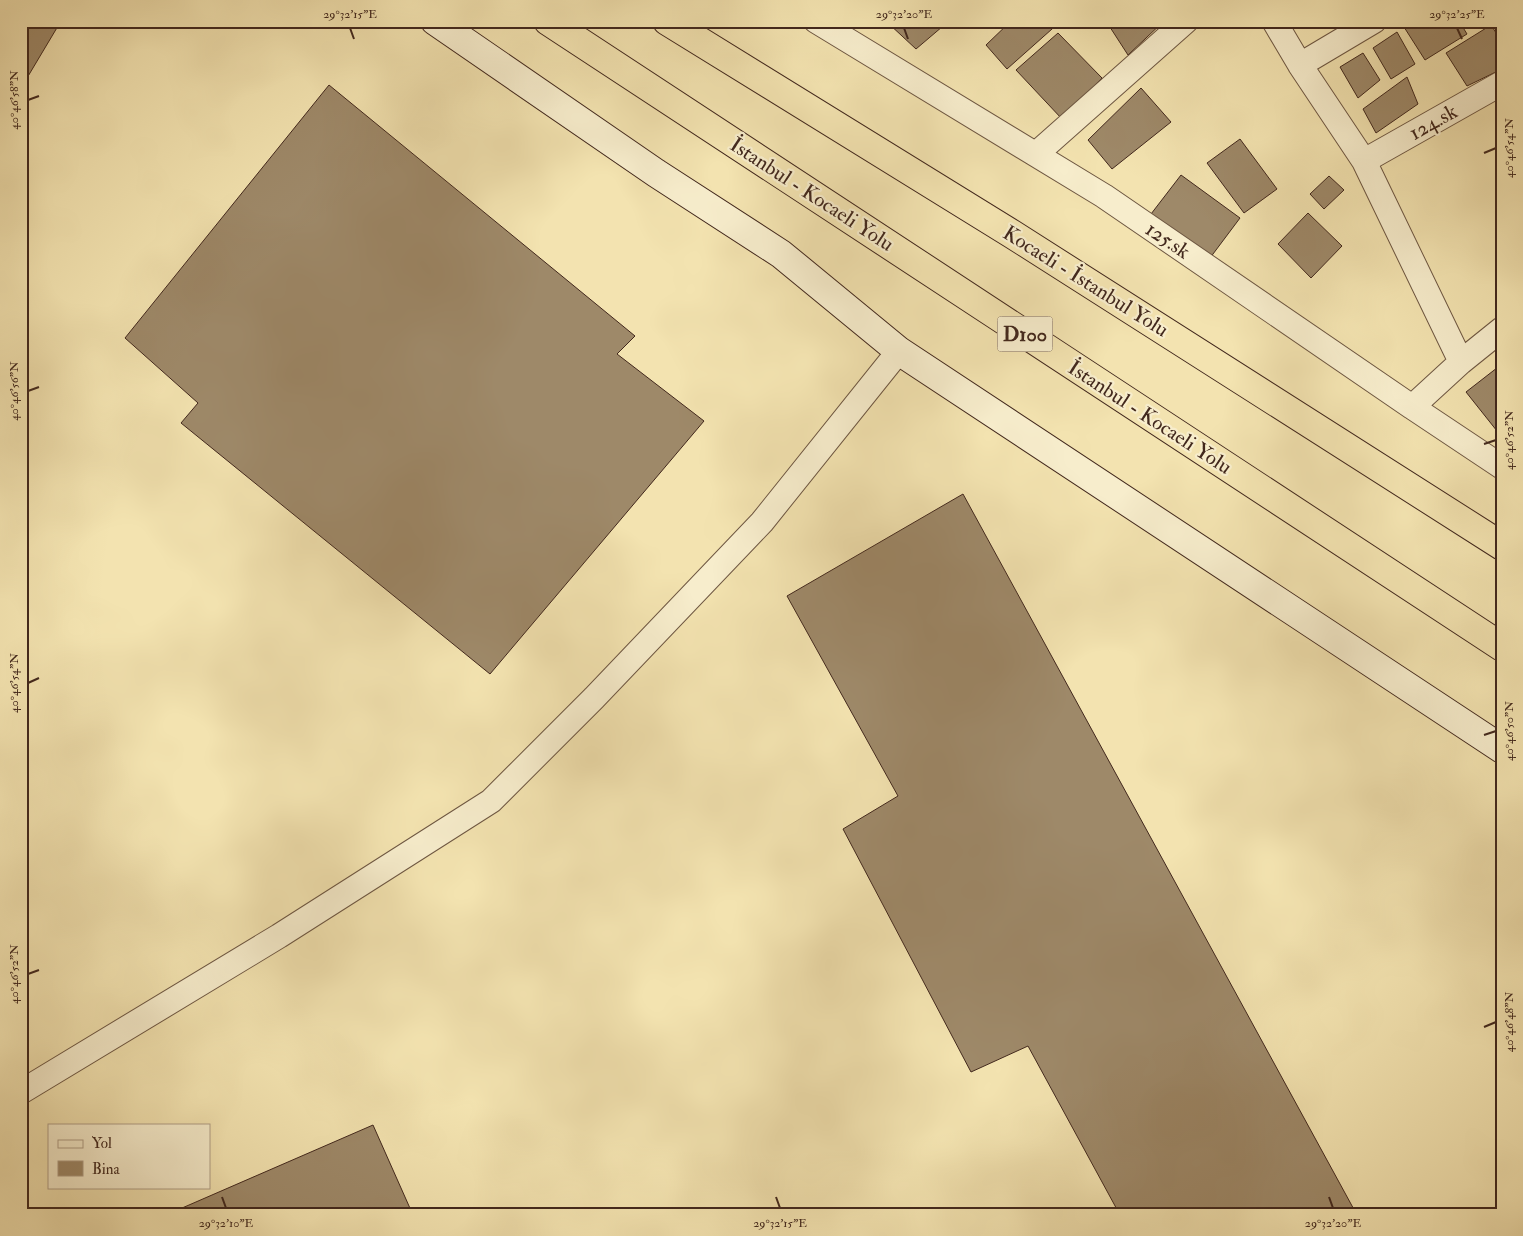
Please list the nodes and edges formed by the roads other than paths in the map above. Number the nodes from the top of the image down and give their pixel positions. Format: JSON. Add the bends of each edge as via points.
{"nodes":[{"id":1,"x":435,"y":21,"type":"edge"},
{"id":2,"x":548,"y":21,"type":"edge"},
{"id":3,"x":666,"y":21,"type":"edge"},
{"id":4,"x":816,"y":21,"type":"edge"},
{"id":5,"x":1186,"y":21,"type":"edge"},
{"id":6,"x":1274,"y":21,"type":"edge"},
{"id":7,"x":1374,"y":21,"type":"edge"},
{"id":8,"x":1300,"y":65,"type":"junction"},
{"id":9,"x":1502,"y":84,"type":"edge"},
{"id":10,"x":1036,"y":154,"type":"junction"},
{"id":11,"x":1364,"y":161,"type":"junction"},
{"id":12,"x":1502,"y":329,"type":"edge"},
{"id":13,"x":899,"y":351,"type":"junction"},
{"id":14,"x":1461,"y":362,"type":"junction"},
{"id":15,"x":1412,"y":407,"type":"junction"},
{"id":16,"x":1502,"y":467,"type":"edge"},
{"id":17,"x":1502,"y":546,"type":"edge"},
{"id":18,"x":1479,"y":634,"type":"junction"},
{"id":19,"x":1502,"y":648,"type":"edge"},
{"id":20,"x":1502,"y":656,"type":"edge"},
{"id":21,"x":1502,"y":749,"type":"edge"},
{"id":22,"x":21,"y":1092,"type":"edge"}],
"edges":[{"from":1,"to":13,"type":"street","via":[[656,173],[781,254]]},
{"from":2,"to":18,"type":"highway","name":"İstanbul - Kocaeli Yolu","number":"D100"},
{"from":3,"to":17,"type":"highway","name":"Kocaeli - İstanbul Yolu","via":[[1012,234]]},
{"from":4,"to":10,"type":"street","name":"125.sk"},
{"from":5,"to":10,"type":"street"},
{"from":6,"to":8,"type":"street"},
{"from":7,"to":8,"type":"street"},
{"from":8,"to":11,"type":"street"},
{"from":9,"to":11,"type":"street","name":"124.sk"},
{"from":10,"to":15,"type":"street","name":"125.sk","via":[[1104,196]]},
{"from":11,"to":14,"type":"street"},
{"from":12,"to":14,"type":"street"},
{"from":13,"to":21,"type":"street"},
{"from":13,"to":22,"type":"street","via":[[762,522],[491,801],[279,936]]},
{"from":14,"to":15,"type":"street"},
{"from":15,"to":16,"type":"street","name":"125.sk"},
{"from":18,"to":19,"type":"highway","name":"İstanbul - Kocaeli Yolu","number":"D100"},
{"from":18,"to":20,"type":"highway"}]}
